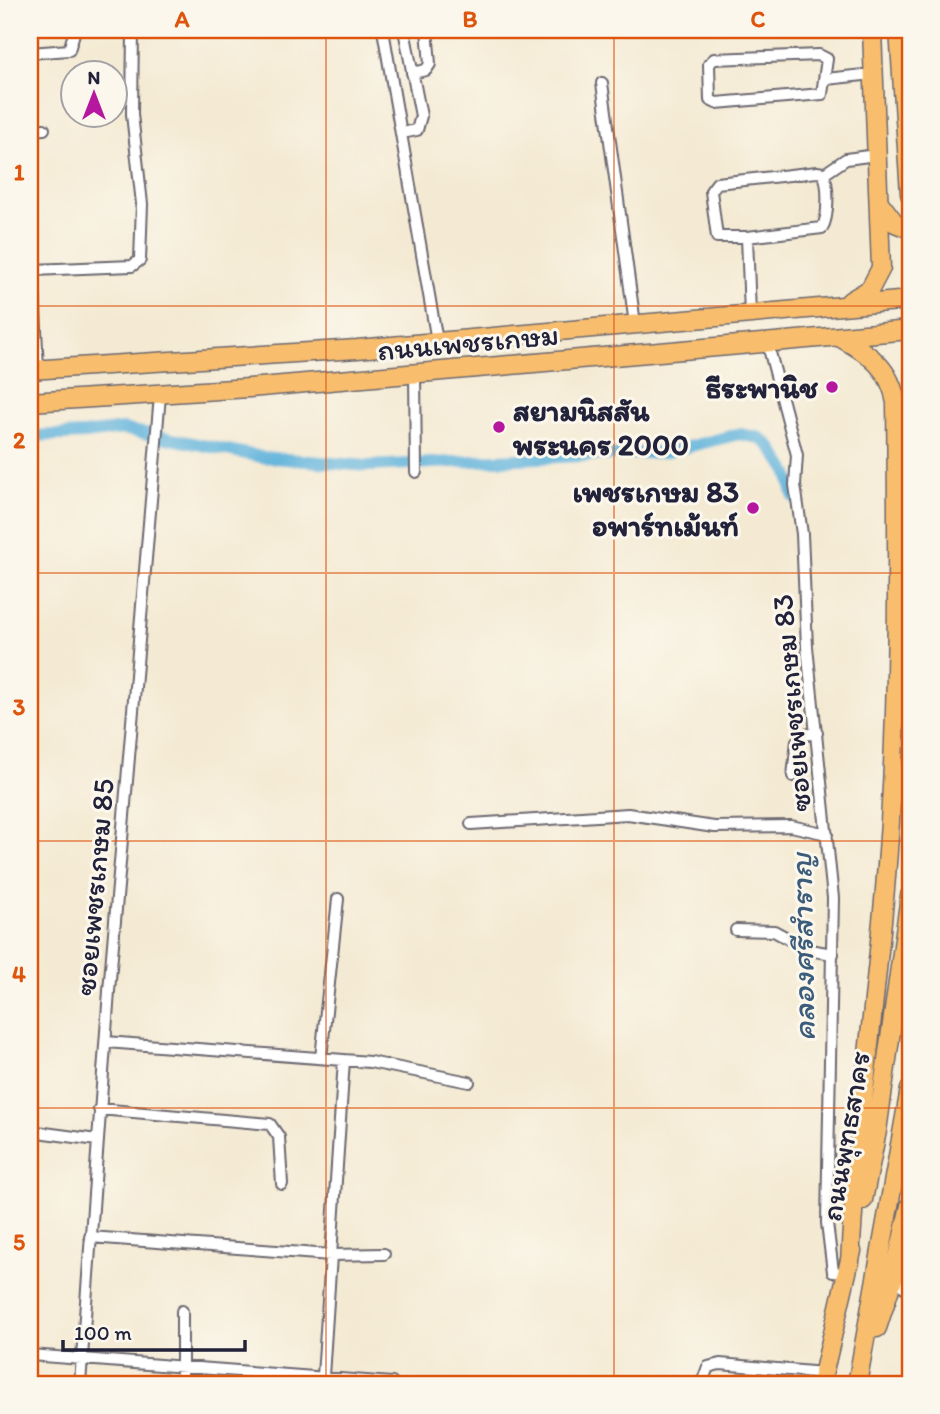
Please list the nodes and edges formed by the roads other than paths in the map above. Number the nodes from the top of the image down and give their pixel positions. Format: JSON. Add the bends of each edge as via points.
{"nodes":[{"id":1,"x":75,"y":30,"type":"edge"},
{"id":2,"x":133,"y":30,"type":"edge"},
{"id":3,"x":383,"y":30,"type":"edge"},
{"id":4,"x":404,"y":30,"type":"edge"},
{"id":5,"x":427,"y":30,"type":"edge"},
{"id":6,"x":872,"y":30,"type":"edge"},
{"id":7,"x":899,"y":30,"type":"edge"},
{"id":8,"x":30,"y":54,"type":"edge"},
{"id":9,"x":412,"y":73,"type":"junction"},
{"id":10,"x":873,"y":74,"type":"junction"},
{"id":11,"x":826,"y":79,"type":"junction"},
{"id":12,"x":602,"y":83,"type":"dead end"},
{"id":13,"x":44,"y":129,"type":"dead end"},
{"id":14,"x":30,"y":130,"type":"edge"},
{"id":15,"x":402,"y":133,"type":"junction"},
{"id":16,"x":876,"y":155,"type":"junction"},
{"id":17,"x":824,"y":174,"type":"junction"},
{"id":18,"x":910,"y":194,"type":"edge"},
{"id":19,"x":879,"y":202,"type":"junction"},
{"id":20,"x":910,"y":229,"type":"edge"},
{"id":21,"x":747,"y":237,"type":"junction"},
{"id":22,"x":32,"y":270,"type":"edge"},
{"id":23,"x":910,"y":300,"type":"edge"},
{"id":24,"x":836,"y":306,"type":"junction"},
{"id":25,"x":750,"y":314,"type":"junction"},
{"id":26,"x":635,"y":324,"type":"junction"},
{"id":27,"x":910,"y":330,"type":"edge"},
{"id":28,"x":32,"y":336,"type":"edge"},
{"id":29,"x":841,"y":338,"type":"junction"},
{"id":30,"x":437,"y":341,"type":"junction"},
{"id":31,"x":768,"y":345,"type":"junction"},
{"id":32,"x":34,"y":370,"type":"edge"},
{"id":33,"x":415,"y":374,"type":"junction"},
{"id":34,"x":160,"y":395,"type":"junction"},
{"id":35,"x":30,"y":402,"type":"edge"},
{"id":36,"x":910,"y":456,"type":"edge"},
{"id":37,"x":416,"y":471,"type":"dead end"},
{"id":38,"x":897,"y":485,"type":"junction"},
{"id":39,"x":817,"y":733,"type":"junction"},
{"id":40,"x":793,"y":776,"type":"dead end"},
{"id":41,"x":471,"y":824,"type":"dead end"},
{"id":42,"x":827,"y":834,"type":"junction"},
{"id":43,"x":910,"y":896,"type":"edge"},
{"id":44,"x":338,"y":900,"type":"dead end"},
{"id":45,"x":736,"y":930,"type":"dead end"},
{"id":46,"x":833,"y":954,"type":"junction"},
{"id":47,"x":106,"y":1042,"type":"junction"},
{"id":48,"x":321,"y":1058,"type":"junction"},
{"id":49,"x":344,"y":1060,"type":"junction"},
{"id":50,"x":469,"y":1082,"type":"dead end"},
{"id":51,"x":910,"y":1089,"type":"edge"},
{"id":52,"x":99,"y":1109,"type":"junction"},
{"id":53,"x":30,"y":1131,"type":"edge"},
{"id":54,"x":97,"y":1140,"type":"junction"},
{"id":55,"x":282,"y":1184,"type":"dead end"},
{"id":56,"x":910,"y":1206,"type":"edge"},
{"id":57,"x":90,"y":1237,"type":"junction"},
{"id":58,"x":384,"y":1254,"type":"dead end"},
{"id":59,"x":331,"y":1255,"type":"junction"},
{"id":60,"x":843,"y":1269,"type":"junction"},
{"id":61,"x":893,"y":1279,"type":"junction"},
{"id":62,"x":910,"y":1291,"type":"edge"},
{"id":63,"x":182,"y":1311,"type":"dead end"},
{"id":64,"x":30,"y":1355,"type":"edge"},
{"id":65,"x":81,"y":1358,"type":"junction"},
{"id":66,"x":863,"y":1358,"type":"junction"},
{"id":67,"x":182,"y":1366,"type":"junction"},
{"id":68,"x":323,"y":1376,"type":"junction"},
{"id":69,"x":823,"y":1378,"type":"edge"},
{"id":70,"x":277,"y":1379,"type":"edge"},
{"id":71,"x":702,"y":1380,"type":"dead end"},
{"id":72,"x":356,"y":1382,"type":"edge"},
{"id":73,"x":392,"y":1382,"type":"dead end"},
{"id":74,"x":80,"y":1384,"type":"edge"},
{"id":75,"x":182,"y":1384,"type":"edge"},
{"id":76,"x":858,"y":1384,"type":"edge"}],
"edges":[{"from":1,"to":8,"type":"street","via":[[69,50]]},
{"from":2,"to":22,"type":"street","via":[[132,114],[142,204],[140,260],[132,266]]},
{"from":3,"to":15,"type":"street"},
{"from":4,"to":9,"type":"street"},
{"from":5,"to":9,"type":"street","via":[[430,64],[426,70]]},
{"from":6,"to":10,"type":"main road"},
{"from":7,"to":18,"type":"main road"},
{"from":9,"to":15,"type":"street","via":[[420,125]]},
{"from":10,"to":11,"type":"street"},
{"from":10,"to":16,"type":"main road"},
{"from":11,"to":11,"type":"street","via":[[827,59],[819,55],[714,59],[709,64],[710,100],[716,103],[816,96],[824,90]]},
{"from":12,"to":26,"type":"street"},
{"from":13,"to":14,"type":"street"},
{"from":15,"to":30,"type":"street"},
{"from":16,"to":17,"type":"street","via":[[846,159]]},
{"from":16,"to":19,"type":"main road"},
{"from":17,"to":21,"type":"street","via":[[826,216],[822,228]]},
{"from":17,"to":21,"type":"street","via":[[781,174],[713,186],[717,237]]},
{"from":19,"to":20,"type":"main road","via":[[895,223]]},
{"from":19,"to":24,"type":"main road","via":[[882,251],[878,278],[859,297]]},
{"from":21,"to":25,"type":"street"},
{"from":22,"to":28,"type":"street"},
{"from":23,"to":24,"type":"main road","name":"ถนนเพชรเกษม"},
{"from":24,"to":25,"type":"main road","name":"ถนนเพชรเกษม"},
{"from":25,"to":26,"type":"main road","name":"ถนนเพชรเกษม"},
{"from":26,"to":30,"type":"main road","name":"ถนนเพชรเกษม"},
{"from":27,"to":29,"type":"main road","name":"ถนนเพชรเกษม"},
{"from":28,"to":32,"type":"street"},
{"from":29,"to":31,"type":"main road","name":"ถนนเพชรเกษม"},
{"from":29,"to":38,"type":"main road","via":[[873,358],[894,387]]},
{"from":30,"to":32,"type":"main road","name":"ถนนเพชรเกษม"},
{"from":31,"to":33,"type":"main road","name":"ถนนเพชรเกษม"},
{"from":31,"to":39,"type":"street","name":"ซอยเพชรเกษม 83","via":[[796,446],[794,485]]},
{"from":33,"to":34,"type":"main road","name":"ถนนเพชรเกษม"},
{"from":33,"to":37,"type":"street"},
{"from":34,"to":35,"type":"main road","name":"ถนนเพชรเกษม"},
{"from":34,"to":47,"type":"street","name":"ซอยเพชรเกษม 85"},
{"from":36,"to":38,"type":"main road","via":[[903,463]]},
{"from":38,"to":60,"type":"main road","via":[[895,736],[885,888]]},
{"from":39,"to":40,"type":"street","via":[[797,741]]},
{"from":39,"to":42,"type":"street","name":"ซอยเพชรเกษม 83"},
{"from":41,"to":42,"type":"street","via":[[628,814],[714,827],[791,825]]},
{"from":42,"to":46,"type":"street","name":"ซอยเพชรเกษม 83"},
{"from":43,"to":60,"type":"main road","name":"ถนนพุทธสาคร","via":[[877,1131]]},
{"from":44,"to":48,"type":"street"},
{"from":45,"to":46,"type":"street","via":[[774,931],[810,950]]},
{"from":46,"to":60,"type":"street","name":"ซอยเพชรเกษม 83","via":[[827,1223]]},
{"from":47,"to":48,"type":"street"},
{"from":47,"to":52,"type":"street","name":"ซอยเพชรเกษม 85"},
{"from":48,"to":49,"type":"street"},
{"from":49,"to":50,"type":"street"},
{"from":49,"to":59,"type":"street"},
{"from":51,"to":66,"type":"main road","name":"ถนนพุทธสาคร"},
{"from":52,"to":54,"type":"street","name":"ซอยเพชรเกษม 85"},
{"from":52,"to":55,"type":"street","via":[[270,1124],[279,1137]]},
{"from":53,"to":54,"type":"street"},
{"from":54,"to":57,"type":"street","name":"ซอยเพชรเกษม 85"},
{"from":56,"to":61,"type":"main road"},
{"from":57,"to":59,"type":"street"},
{"from":57,"to":65,"type":"street","name":"ซอยเพชรเกษม 85"},
{"from":58,"to":59,"type":"street"},
{"from":59,"to":68,"type":"street"},
{"from":60,"to":69,"type":"main road","name":"ถนนพุทธสาคร"},
{"from":61,"to":62,"type":"street"},
{"from":61,"to":66,"type":"main road"},
{"from":63,"to":67,"type":"street"},
{"from":64,"to":65,"type":"street"},
{"from":65,"to":67,"type":"street"},
{"from":65,"to":74,"type":"street","name":"ซอยเพชรเกษม 85"},
{"from":66,"to":76,"type":"main road","name":"ถนนพุทธสาคร"},
{"from":67,"to":70,"type":"street"},
{"from":67,"to":75,"type":"street"},
{"from":68,"to":70,"type":"street"},
{"from":68,"to":72,"type":"street"},
{"from":69,"to":71,"type":"street","via":[[720,1364],[708,1367]]},
{"from":72,"to":73,"type":"street"}]}
